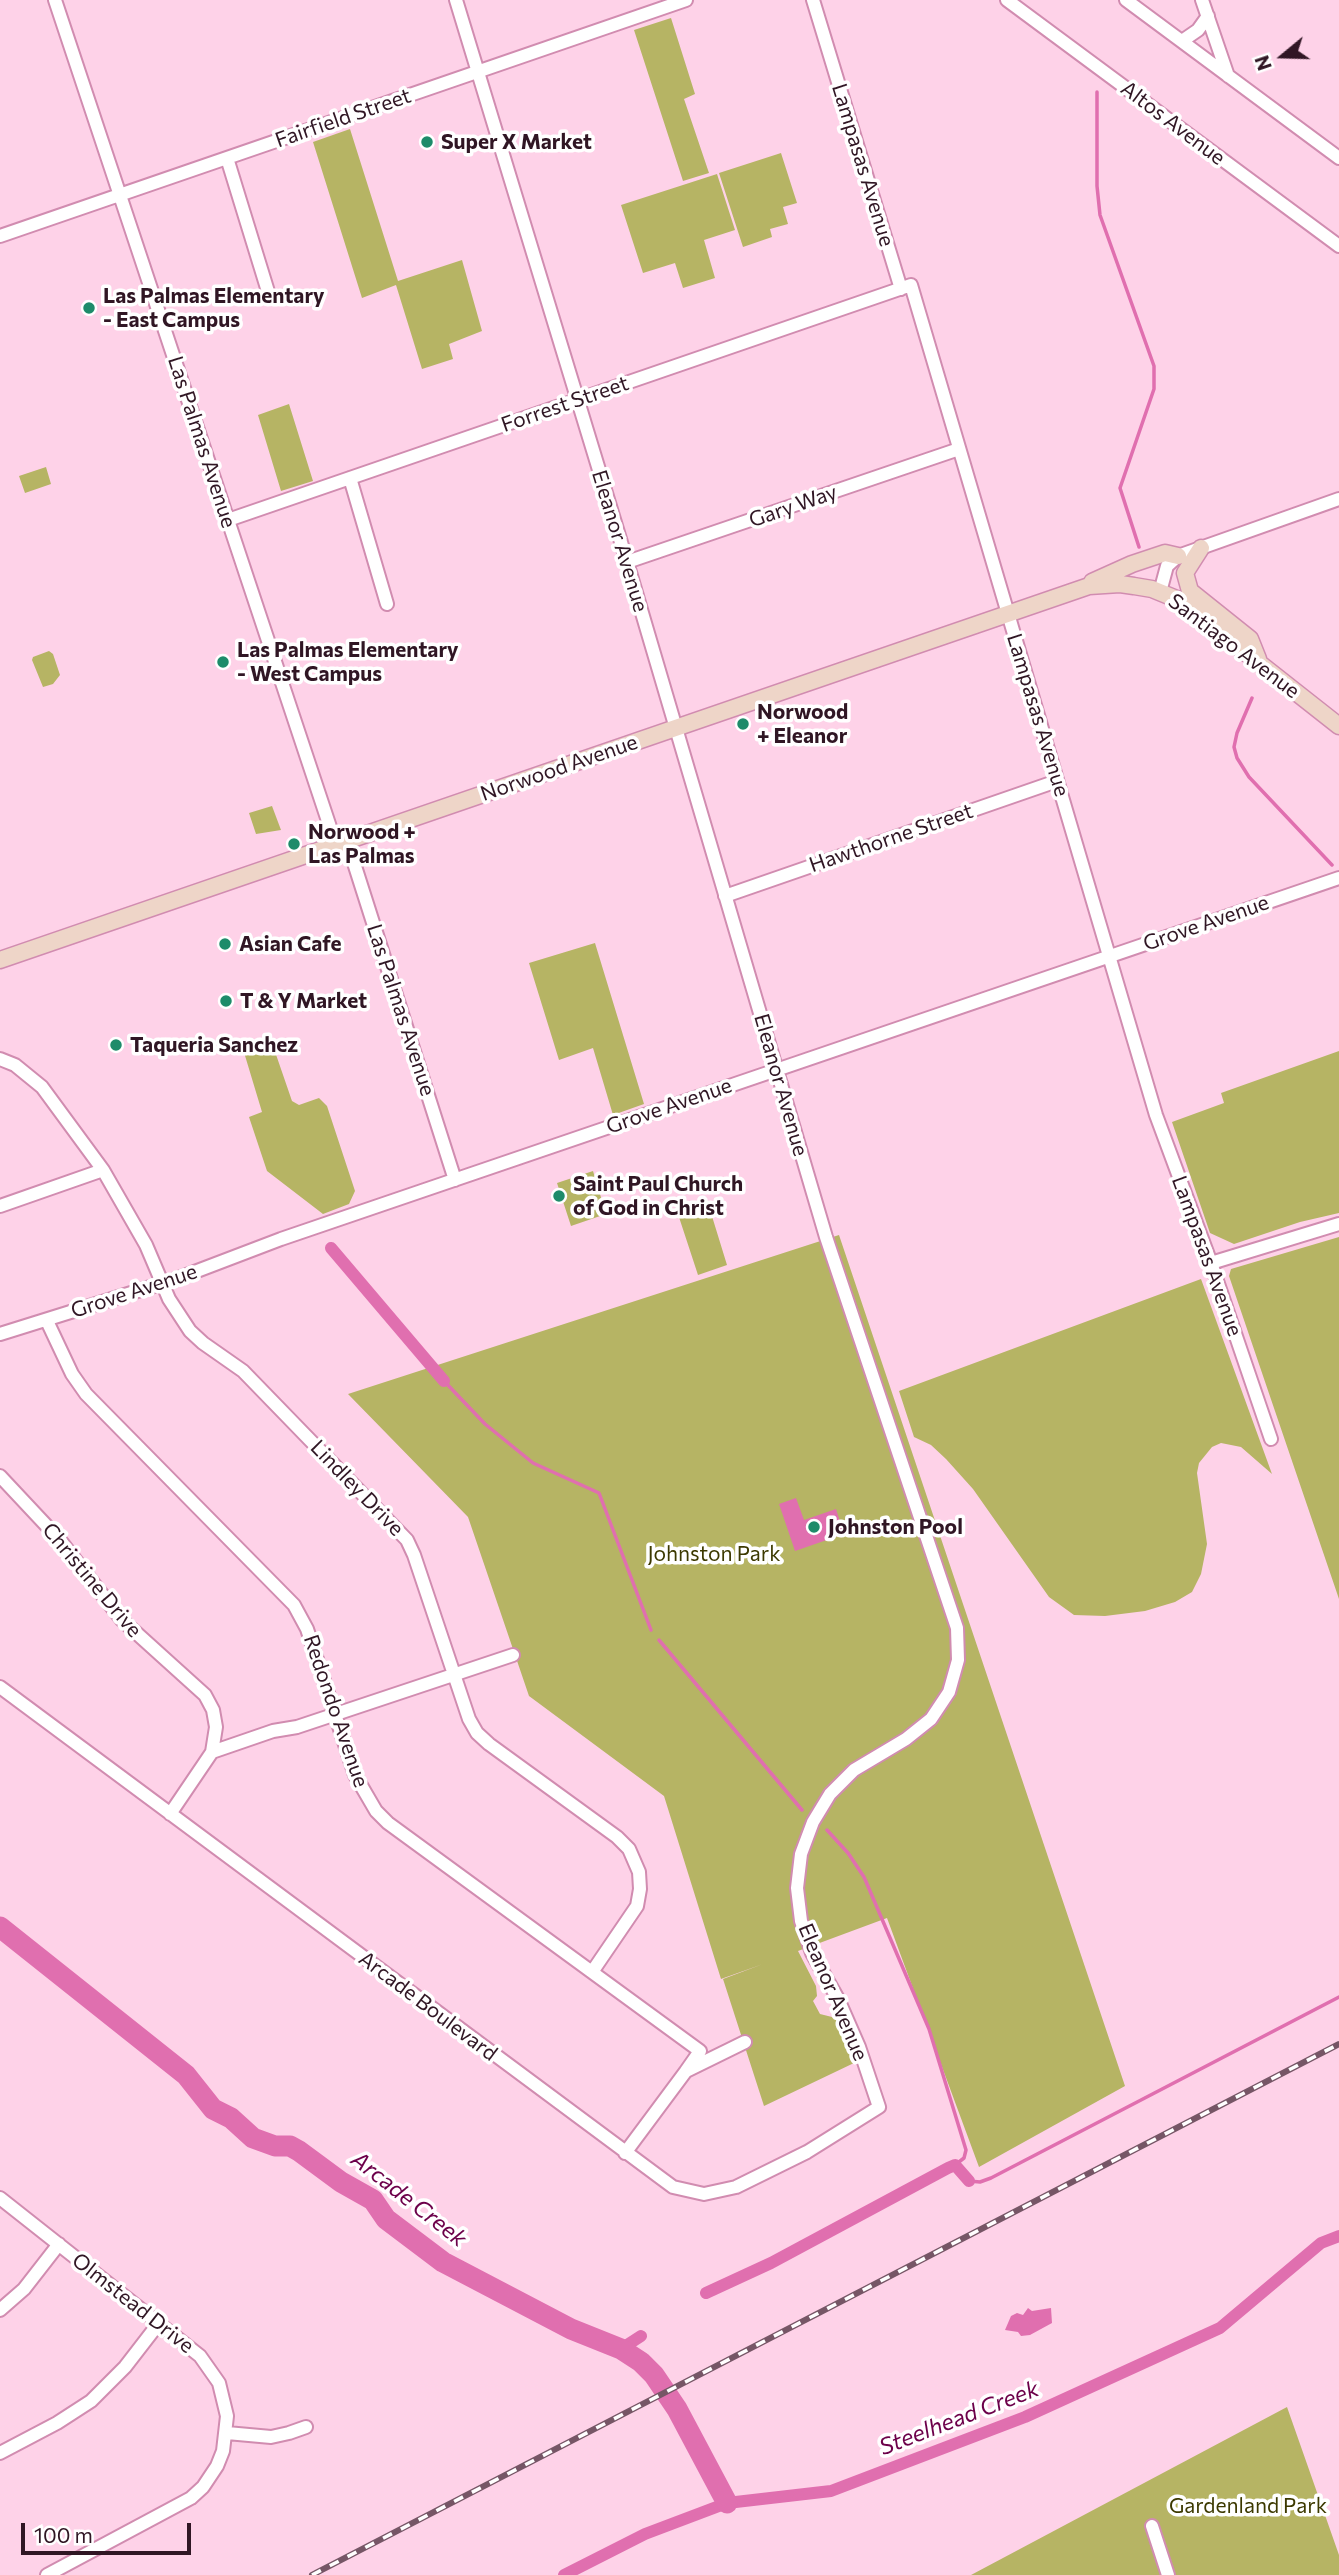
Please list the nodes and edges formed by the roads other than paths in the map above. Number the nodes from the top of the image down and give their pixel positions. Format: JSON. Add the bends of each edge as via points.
{"nodes":[{"id":1,"x":55,"y":0,"type":"edge"},
{"id":2,"x":456,"y":0,"type":"edge"},
{"id":3,"x":687,"y":0,"type":"edge"},
{"id":4,"x":813,"y":0,"type":"edge"},
{"id":5,"x":1007,"y":0,"type":"edge"},
{"id":6,"x":1126,"y":0,"type":"edge"},
{"id":7,"x":1202,"y":0,"type":"edge"},
{"id":8,"x":1208,"y":16,"type":"junction"},
{"id":9,"x":1182,"y":41,"type":"junction"},
{"id":10,"x":478,"y":72,"type":"junction"},
{"id":11,"x":1228,"y":76,"type":"junction"},
{"id":12,"x":227,"y":158,"type":"junction"},
{"id":13,"x":1339,"y":158,"type":"edge"},
{"id":14,"x":120,"y":195,"type":"junction"},
{"id":15,"x":1,"y":234,"type":"edge"},
{"id":16,"x":1339,"y":247,"type":"edge"},
{"id":17,"x":901,"y":289,"type":"junction"},
{"id":18,"x":270,"y":298,"type":"dead end"},
{"id":19,"x":578,"y":400,"type":"junction"},
{"id":20,"x":959,"y":449,"type":"junction"},
{"id":21,"x":350,"y":478,"type":"junction"},
{"id":22,"x":1339,"y":499,"type":"edge"},
{"id":23,"x":228,"y":520,"type":"junction"},
{"id":24,"x":1201,"y":548,"type":"junction"},
{"id":25,"x":1178,"y":556,"type":"junction"},
{"id":26,"x":627,"y":562,"type":"junction"},
{"id":27,"x":1120,"y":584,"type":"joint"},
{"id":28,"x":1078,"y":589,"type":"junction"},
{"id":29,"x":1160,"y":592,"type":"junction"},
{"id":30,"x":387,"y":604,"type":"dead end"},
{"id":31,"x":1008,"y":614,"type":"junction"},
{"id":32,"x":1259,"y":662,"type":"junction"},
{"id":33,"x":1339,"y":726,"type":"edge"},
{"id":34,"x":675,"y":728,"type":"junction"},
{"id":35,"x":1057,"y":781,"type":"junction"},
{"id":36,"x":341,"y":843,"type":"junction"},
{"id":37,"x":1339,"y":878,"type":"edge"},
{"id":38,"x":725,"y":896,"type":"junction"},
{"id":39,"x":1109,"y":956,"type":"junction"},
{"id":40,"x":0,"y":960,"type":"edge"},
{"id":41,"x":0,"y":1059,"type":"edge"},
{"id":42,"x":776,"y":1070,"type":"junction"},
{"id":43,"x":103,"y":1170,"type":"junction"},
{"id":44,"x":455,"y":1180,"type":"junction"},
{"id":45,"x":0,"y":1206,"type":"edge"},
{"id":46,"x":1339,"y":1224,"type":"edge"},
{"id":47,"x":1211,"y":1263,"type":"junction"},
{"id":48,"x":163,"y":1284,"type":"junction"},
{"id":49,"x":47,"y":1321,"type":"junction"},
{"id":50,"x":0,"y":1334,"type":"edge"},
{"id":51,"x":1271,"y":1439,"type":"dead end"},
{"id":52,"x":0,"y":1476,"type":"edge"},
{"id":53,"x":513,"y":1656,"type":"dead end"},
{"id":54,"x":454,"y":1675,"type":"junction"},
{"id":55,"x":0,"y":1687,"type":"edge"},
{"id":56,"x":335,"y":1715,"type":"junction"},
{"id":57,"x":212,"y":1752,"type":"junction"},
{"id":58,"x":170,"y":1814,"type":"junction"},
{"id":59,"x":592,"y":1972,"type":"junction"},
{"id":60,"x":745,"y":2042,"type":"dead end"},
{"id":61,"x":686,"y":2071,"type":"junction"},
{"id":62,"x":879,"y":2107,"type":"joint"},
{"id":63,"x":625,"y":2153,"type":"junction"},
{"id":64,"x":0,"y":2198,"type":"edge"},
{"id":65,"x":59,"y":2245,"type":"junction"},
{"id":66,"x":0,"y":2310,"type":"edge"},
{"id":67,"x":159,"y":2323,"type":"junction"},
{"id":68,"x":306,"y":2427,"type":"dead end"},
{"id":69,"x":227,"y":2433,"type":"junction"},
{"id":70,"x":0,"y":2453,"type":"edge"},
{"id":71,"x":1152,"y":2526,"type":"dead end"},
{"id":72,"x":47,"y":2575,"type":"edge"},
{"id":73,"x":1168,"y":2575,"type":"edge"}],
"edges":[{"from":1,"to":14,"type":"street","name":"Las Palmas Avenue"},
{"from":2,"to":10,"type":"street","name":"Eleanor Avenue"},
{"from":3,"to":10,"type":"street","name":"Fairfield Street"},
{"from":4,"to":17,"type":"street","name":"Lampasas Avenue"},
{"from":5,"to":16,"type":"street","name":"Altos Avenue"},
{"from":6,"to":9,"type":"street"},
{"from":7,"to":8,"type":"street"},
{"from":8,"to":9,"type":"street"},
{"from":8,"to":11,"type":"street"},
{"from":9,"to":11,"type":"street"},
{"from":10,"to":12,"type":"street","name":"Fairfield Street"},
{"from":10,"to":19,"type":"street","name":"Eleanor Avenue"},
{"from":11,"to":13,"type":"street"},
{"from":12,"to":14,"type":"street","name":"Fairfield Street"},
{"from":12,"to":18,"type":"street"},
{"from":14,"to":15,"type":"street","name":"Fairfield Street"},
{"from":14,"to":23,"type":"street","name":"Las Palmas Avenue"},
{"from":17,"to":19,"type":"street","name":"Forrest Street"},
{"from":17,"to":20,"type":"street","name":"Lampasas Avenue","via":[[911,285]]},
{"from":19,"to":21,"type":"street","name":"Forrest Street"},
{"from":19,"to":26,"type":"street","name":"Eleanor Avenue"},
{"from":20,"to":26,"type":"street","name":"Gary Way"},
{"from":20,"to":31,"type":"street","name":"Lampasas Avenue"},
{"from":21,"to":23,"type":"street","name":"Forrest Street"},
{"from":21,"to":30,"type":"street"},
{"from":22,"to":24,"type":"street"},
{"from":23,"to":36,"type":"street","name":"Las Palmas Avenue"},
{"from":24,"to":25,"type":"street"},
{"from":24,"to":32,"type":"main road","via":[[1185,573],[1190,591],[1250,639]]},
{"from":25,"to":28,"type":"main road","via":[[1165,553]]},
{"from":25,"to":29,"type":"street","via":[[1167,566]]},
{"from":26,"to":34,"type":"street","name":"Eleanor Avenue"},
{"from":27,"to":28,"type":"main road","name":"Norwood Avenue"},
{"from":27,"to":29,"type":"main road","name":"Santiago Avenue"},
{"from":28,"to":31,"type":"main road","name":"Norwood Avenue"},
{"from":29,"to":32,"type":"main road","name":"Santiago Avenue","via":[[1179,600]]},
{"from":31,"to":34,"type":"main road","name":"Norwood Avenue"},
{"from":31,"to":35,"type":"street","name":"Lampasas Avenue"},
{"from":32,"to":33,"type":"main road","name":"Santiago Avenue"},
{"from":34,"to":36,"type":"main road","name":"Norwood Avenue"},
{"from":34,"to":38,"type":"street","name":"Eleanor Avenue"},
{"from":35,"to":38,"type":"street","name":"Hawthorne Street"},
{"from":35,"to":39,"type":"street","name":"Lampasas Avenue"},
{"from":36,"to":40,"type":"main road","name":"Norwood Avenue"},
{"from":36,"to":44,"type":"street","name":"Las Palmas Avenue"},
{"from":37,"to":39,"type":"street","name":"Grove Avenue"},
{"from":38,"to":42,"type":"street","name":"Eleanor Avenue"},
{"from":39,"to":42,"type":"street","name":"Grove Avenue"},
{"from":39,"to":47,"type":"street","name":"Lampasas Avenue","via":[[1156,1115]]},
{"from":41,"to":43,"type":"street","name":"Lindley Drive","via":[[42,1087]]},
{"from":42,"to":44,"type":"street","name":"Grove Avenue"},
{"from":42,"to":62,"type":"street","name":"Eleanor Avenue","via":[[826,1237],[957,1628],[958,1660],[949,1692],[931,1718],[854,1770],[830,1794],[801,1854],[797,1888],[801,1921],[811,1953],[859,2047]]},
{"from":43,"to":45,"type":"street"},
{"from":43,"to":48,"type":"street","name":"Lindley Drive"},
{"from":44,"to":48,"type":"street","name":"Grove Avenue"},
{"from":46,"to":47,"type":"street"},
{"from":47,"to":51,"type":"street","name":"Lampasas Avenue"},
{"from":48,"to":49,"type":"street","name":"Grove Avenue"},
{"from":48,"to":54,"type":"street","name":"Lindley Drive","via":[[190,1331],[243,1371],[402,1532]]},
{"from":49,"to":50,"type":"street","name":"Grove Avenue"},
{"from":49,"to":56,"type":"street","name":"Redondo Avenue","via":[[86,1394],[294,1605],[307,1629]]},
{"from":52,"to":57,"type":"street","name":"Christine Drive","via":[[50,1529],[122,1620],[205,1695],[216,1727]]},
{"from":53,"to":54,"type":"street"},
{"from":54,"to":56,"type":"street"},
{"from":54,"to":59,"type":"street","name":"Lindley Drive","via":[[468,1719],[482,1739],[617,1837],[633,1856],[640,1881],[637,1906]]},
{"from":55,"to":58,"type":"street","name":"Arcade Boulevard"},
{"from":56,"to":57,"type":"street"},
{"from":56,"to":59,"type":"street","name":"Redondo Avenue","via":[[358,1783],[382,1817]]},
{"from":57,"to":58,"type":"street"},
{"from":58,"to":63,"type":"street","name":"Arcade Boulevard"},
{"from":59,"to":61,"type":"street","name":"Redondo Avenue","via":[[700,2051]]},
{"from":60,"to":61,"type":"street"},
{"from":61,"to":63,"type":"street"},
{"from":62,"to":63,"type":"street","name":"Arcade Boulevard","via":[[807,2152],[720,2192],[704,2194],[673,2187]]},
{"from":64,"to":65,"type":"street","name":"Olmstead Drive"},
{"from":65,"to":66,"type":"street","via":[[24,2289]]},
{"from":65,"to":67,"type":"street","name":"Olmstead Drive"},
{"from":67,"to":69,"type":"street","name":"Olmstead Drive","via":[[210,2369],[224,2399]]},
{"from":67,"to":70,"type":"street","via":[[91,2401]]},
{"from":68,"to":69,"type":"street","via":[[271,2437]]},
{"from":69,"to":72,"type":"street","via":[[213,2473],[191,2498]]},
{"from":71,"to":73,"type":"street"}]}
